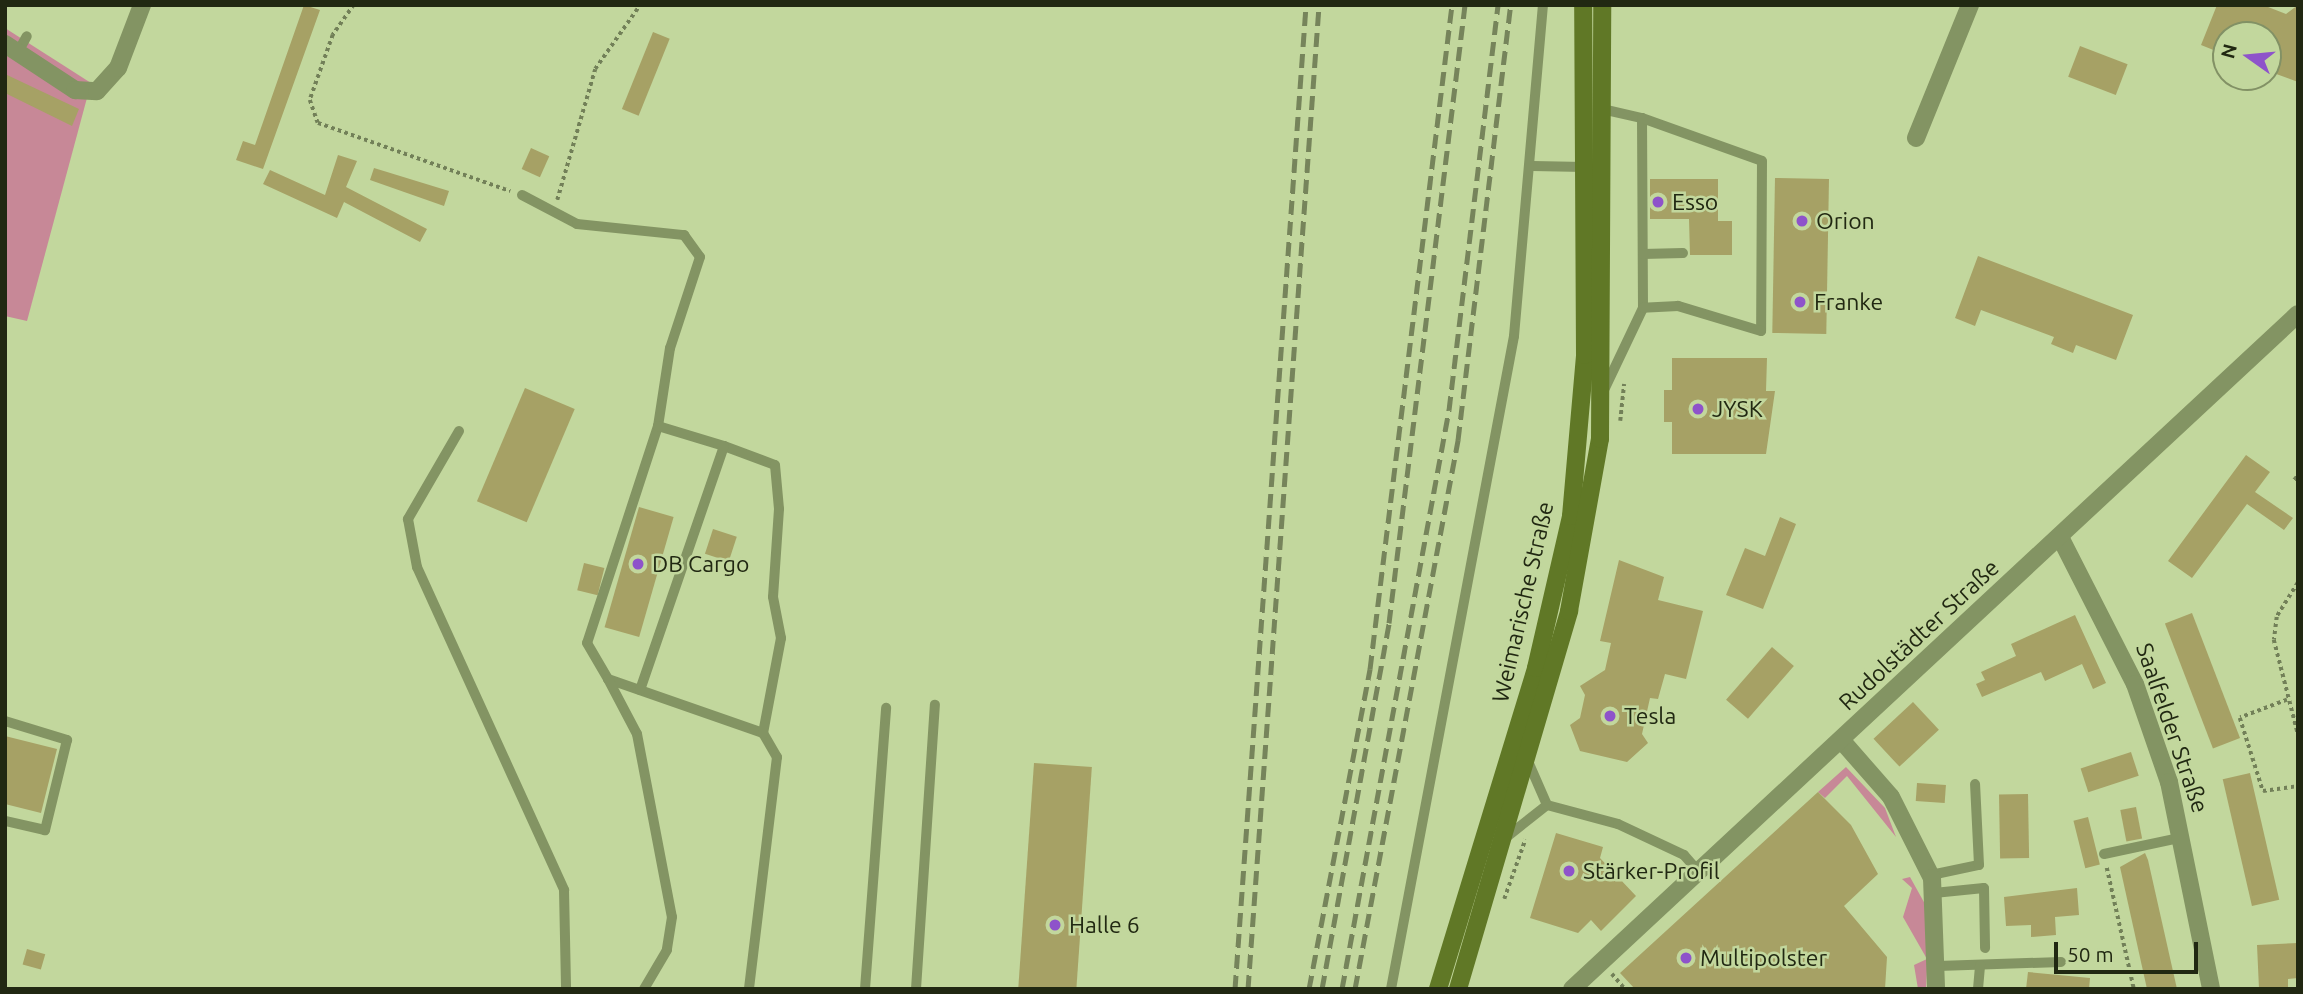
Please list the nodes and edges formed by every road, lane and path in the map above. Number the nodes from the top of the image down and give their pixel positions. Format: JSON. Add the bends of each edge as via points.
{"nodes":[{"id":1,"x":142,"y":5,"type":"edge"},
{"id":2,"x":354,"y":5,"type":"edge"},
{"id":3,"x":640,"y":5,"type":"edge"},
{"id":4,"x":1544,"y":5,"type":"edge"},
{"id":5,"x":1583,"y":5,"type":"edge"},
{"id":6,"x":1602,"y":5,"type":"edge"},
{"id":7,"x":1970,"y":5,"type":"edge"},
{"id":8,"x":17,"y":44,"type":"edge"},
{"id":9,"x":1602,"y":109,"type":"junction"},
{"id":10,"x":1642,"y":118,"type":"junction"},
{"id":11,"x":1916,"y":138,"type":"dead end"},
{"id":12,"x":1533,"y":166,"type":"junction"},
{"id":13,"x":1584,"y":167,"type":"junction"},
{"id":14,"x":522,"y":195,"type":"joint"},
{"id":15,"x":553,"y":212,"type":"junction"},
{"id":16,"x":1683,"y":253,"type":"dead end"},
{"id":17,"x":1643,"y":254,"type":"junction"},
{"id":18,"x":1643,"y":308,"type":"junction"},
{"id":19,"x":2298,"y":314,"type":"edge"},
{"id":20,"x":1605,"y":388,"type":"junction"},
{"id":21,"x":658,"y":426,"type":"junction"},
{"id":22,"x":459,"y":431,"type":"dead end"},
{"id":23,"x":724,"y":446,"type":"junction"},
{"id":24,"x":2298,"y":475,"type":"edge"},
{"id":25,"x":2294,"y":480,"type":"dead end"},
{"id":26,"x":2060,"y":537,"type":"junction"},
{"id":27,"x":2298,"y":583,"type":"edge"},
{"id":28,"x":608,"y":679,"type":"junction"},
{"id":29,"x":640,"y":690,"type":"junction"},
{"id":30,"x":2287,"y":700,"type":"junction"},
{"id":31,"x":935,"y":705,"type":"dead end"},
{"id":32,"x":886,"y":708,"type":"dead end"},
{"id":33,"x":5,"y":721,"type":"edge"},
{"id":34,"x":763,"y":733,"type":"junction"},
{"id":35,"x":2298,"y":734,"type":"edge"},
{"id":36,"x":1842,"y":741,"type":"junction"},
{"id":37,"x":1527,"y":759,"type":"junction"},
{"id":38,"x":1975,"y":784,"type":"dead end"},
{"id":39,"x":2298,"y":786,"type":"edge"},
{"id":40,"x":1547,"y":805,"type":"junction"},
{"id":41,"x":5,"y":821,"type":"edge"},
{"id":42,"x":2183,"y":837,"type":"junction"},
{"id":43,"x":1504,"y":839,"type":"junction"},
{"id":44,"x":2104,"y":855,"type":"joint"},
{"id":45,"x":1699,"y":872,"type":"junction"},
{"id":46,"x":1933,"y":884,"type":"junction"},
{"id":47,"x":1985,"y":948,"type":"dead end"},
{"id":48,"x":2061,"y":962,"type":"dead end"},
{"id":49,"x":1980,"y":965,"type":"junction"},
{"id":50,"x":1938,"y":966,"type":"junction"},
{"id":51,"x":1615,"y":977,"type":"dead end"},
{"id":52,"x":566,"y":989,"type":"edge"},
{"id":53,"x":645,"y":989,"type":"edge"},
{"id":54,"x":749,"y":989,"type":"edge"},
{"id":55,"x":865,"y":989,"type":"edge"},
{"id":56,"x":916,"y":989,"type":"edge"},
{"id":57,"x":1391,"y":989,"type":"edge"},
{"id":58,"x":1438,"y":989,"type":"edge"},
{"id":59,"x":1458,"y":989,"type":"edge"},
{"id":60,"x":1572,"y":989,"type":"edge"},
{"id":61,"x":1625,"y":989,"type":"edge"},
{"id":62,"x":1936,"y":989,"type":"edge"},
{"id":63,"x":1978,"y":989,"type":"edge"},
{"id":64,"x":2134,"y":989,"type":"edge"},
{"id":65,"x":2211,"y":989,"type":"edge"}],
"edges":[{"from":1,"to":8,"type":"street","via":[[118,68],[97,91],[75,90]]},
{"from":2,"to":14,"type":"path","via":[[333,35],[310,100],[318,123]]},
{"from":3,"to":15,"type":"path","via":[[595,69]]},
{"from":4,"to":12,"type":"lane"},
{"from":5,"to":13,"type":"main road","name":"Weimarische Straße"},
{"from":6,"to":9,"type":"main road","name":"Weimarische Straße"},
{"from":7,"to":11,"type":"street"},
{"from":9,"to":10,"type":"lane"},
{"from":9,"to":20,"type":"main road","name":"Weimarische Straße"},
{"from":10,"to":17,"type":"lane"},
{"from":10,"to":18,"type":"lane","via":[[1762,161],[1761,331],[1678,306]]},
{"from":12,"to":13,"type":"lane"},
{"from":12,"to":57,"type":"lane","via":[[1497,448]]},
{"from":13,"to":58,"type":"main road","name":"Weimarische Straße","via":[[1583,394],[1571,516],[1536,668]]},
{"from":14,"to":15,"type":"lane"},
{"from":15,"to":21,"type":"lane","via":[[577,224],[684,235],[699,257],[670,348]]},
{"from":16,"to":17,"type":"lane"},
{"from":17,"to":18,"type":"lane"},
{"from":18,"to":20,"type":"lane"},
{"from":19,"to":26,"type":"street","name":"Rudolstädter Straße"},
{"from":20,"to":37,"type":"main road","name":"Weimarische Straße","via":[[1581,556]]},
{"from":21,"to":23,"type":"lane"},
{"from":21,"to":28,"type":"lane","via":[[587,643]]},
{"from":22,"to":52,"type":"lane","via":[[408,519],[417,567],[564,890]]},
{"from":23,"to":29,"type":"lane"},
{"from":23,"to":34,"type":"lane","via":[[775,465],[779,509],[773,597],[781,638]]},
{"from":24,"to":25,"type":"path"},
{"from":26,"to":36,"type":"street","name":"Rudolstädter Straße"},
{"from":26,"to":42,"type":"street","name":"Saalfelder Straße","via":[[2135,684]]},
{"from":27,"to":30,"type":"path","via":[[2277,617],[2274,640]]},
{"from":28,"to":29,"type":"lane"},
{"from":28,"to":53,"type":"lane","via":[[637,734],[672,917],[667,950]]},
{"from":29,"to":34,"type":"lane"},
{"from":30,"to":35,"type":"path"},
{"from":30,"to":39,"type":"path","via":[[2240,718],[2263,791]]},
{"from":31,"to":56,"type":"lane"},
{"from":32,"to":55,"type":"lane"},
{"from":33,"to":41,"type":"lane","via":[[66,740],[45,830]]},
{"from":34,"to":54,"type":"lane","via":[[777,757],[776,797],[761,853]]},
{"from":36,"to":45,"type":"street","name":"Rudolstädter Straße"},
{"from":36,"to":46,"type":"street","via":[[1891,797]]},
{"from":37,"to":40,"type":"lane"},
{"from":37,"to":43,"type":"main road","name":"Weimarische Straße"},
{"from":38,"to":46,"type":"lane","via":[[1979,865]]},
{"from":40,"to":43,"type":"lane"},
{"from":40,"to":45,"type":"lane","via":[[1618,824],[1684,855]]},
{"from":42,"to":44,"type":"lane"},
{"from":42,"to":65,"type":"street","name":"Saalfelder Straße"},
{"from":43,"to":59,"type":"main road","name":"Weimarische Straße"},
{"from":44,"to":64,"type":"path"},
{"from":45,"to":60,"type":"street","name":"Rudolstädter Straße"},
{"from":46,"to":47,"type":"lane","via":[[1984,888]]},
{"from":46,"to":50,"type":"street"},
{"from":48,"to":49,"type":"lane"},
{"from":49,"to":50,"type":"lane"},
{"from":49,"to":63,"type":"lane"},
{"from":50,"to":62,"type":"street"},
{"from":51,"to":61,"type":"path"}]}
